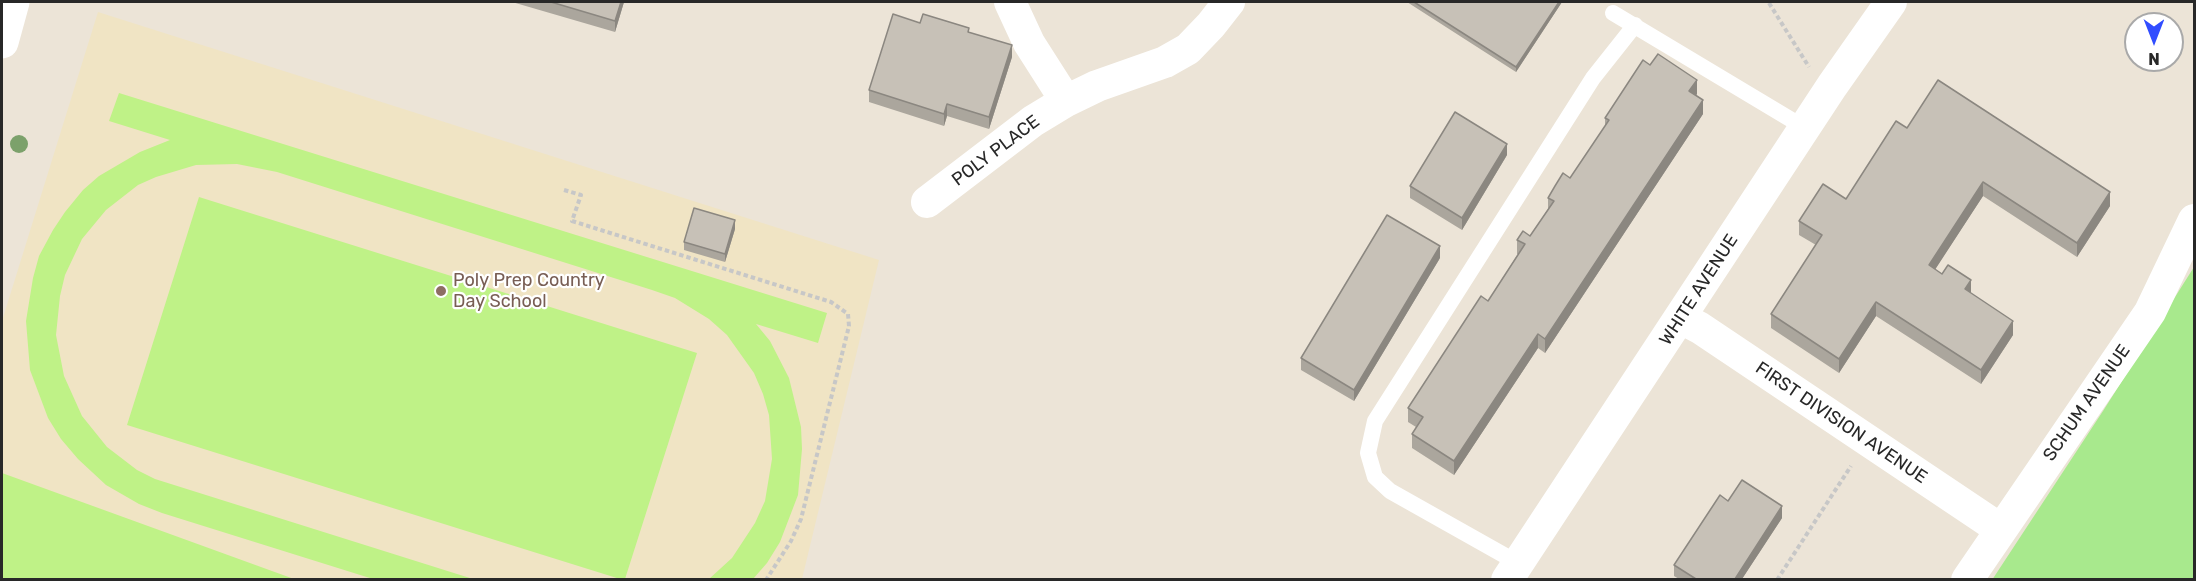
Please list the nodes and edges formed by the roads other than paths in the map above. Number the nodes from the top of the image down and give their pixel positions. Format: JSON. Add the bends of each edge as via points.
{"nodes":[{"id":1,"x":14,"y":2,"type":"edge"},
{"id":2,"x":1010,"y":2,"type":"edge"},
{"id":3,"x":1229,"y":2,"type":"edge"},
{"id":4,"x":1892,"y":2,"type":"edge"},
{"id":5,"x":1613,"y":13,"type":"dead end"},
{"id":6,"x":1635,"y":25,"type":"junction"},
{"id":7,"x":2,"y":42,"type":"edge"},
{"id":8,"x":1066,"y":101,"type":"junction"},
{"id":9,"x":1805,"y":128,"type":"junction"},
{"id":10,"x":927,"y":202,"type":"dead end"},
{"id":11,"x":2194,"y":220,"type":"edge"},
{"id":12,"x":1681,"y":318,"type":"junction"},
{"id":13,"x":2000,"y":529,"type":"junction"},
{"id":14,"x":1512,"y":571,"type":"edge"},
{"id":15,"x":1967,"y":579,"type":"edge"}],
"edges":[{"from":1,"to":7,"type":"main road"},
{"from":2,"to":8,"type":"street","via":[[1029,43]]},
{"from":3,"to":8,"type":"street","name":"POLY PLACE","via":[[1188,49]]},
{"from":4,"to":9,"type":"street","name":"WHITE AVENUE"},
{"from":5,"to":6,"type":"lane"},
{"from":6,"to":9,"type":"lane"},
{"from":6,"to":14,"type":"lane","via":[[1593,78],[1375,421],[1368,453],[1375,477],[1390,491]]},
{"from":8,"to":10,"type":"street","name":"POLY PLACE","via":[[1033,121]]},
{"from":9,"to":12,"type":"street","name":"WHITE AVENUE"},
{"from":11,"to":13,"type":"street","name":"SCHUM AVENUE","via":[[2150,312]]},
{"from":12,"to":13,"type":"street","name":"FIRST DIVISION AVENUE"},
{"from":12,"to":14,"type":"street","name":"WHITE AVENUE"},
{"from":13,"to":15,"type":"street","name":"SCHUM AVENUE"}]}
